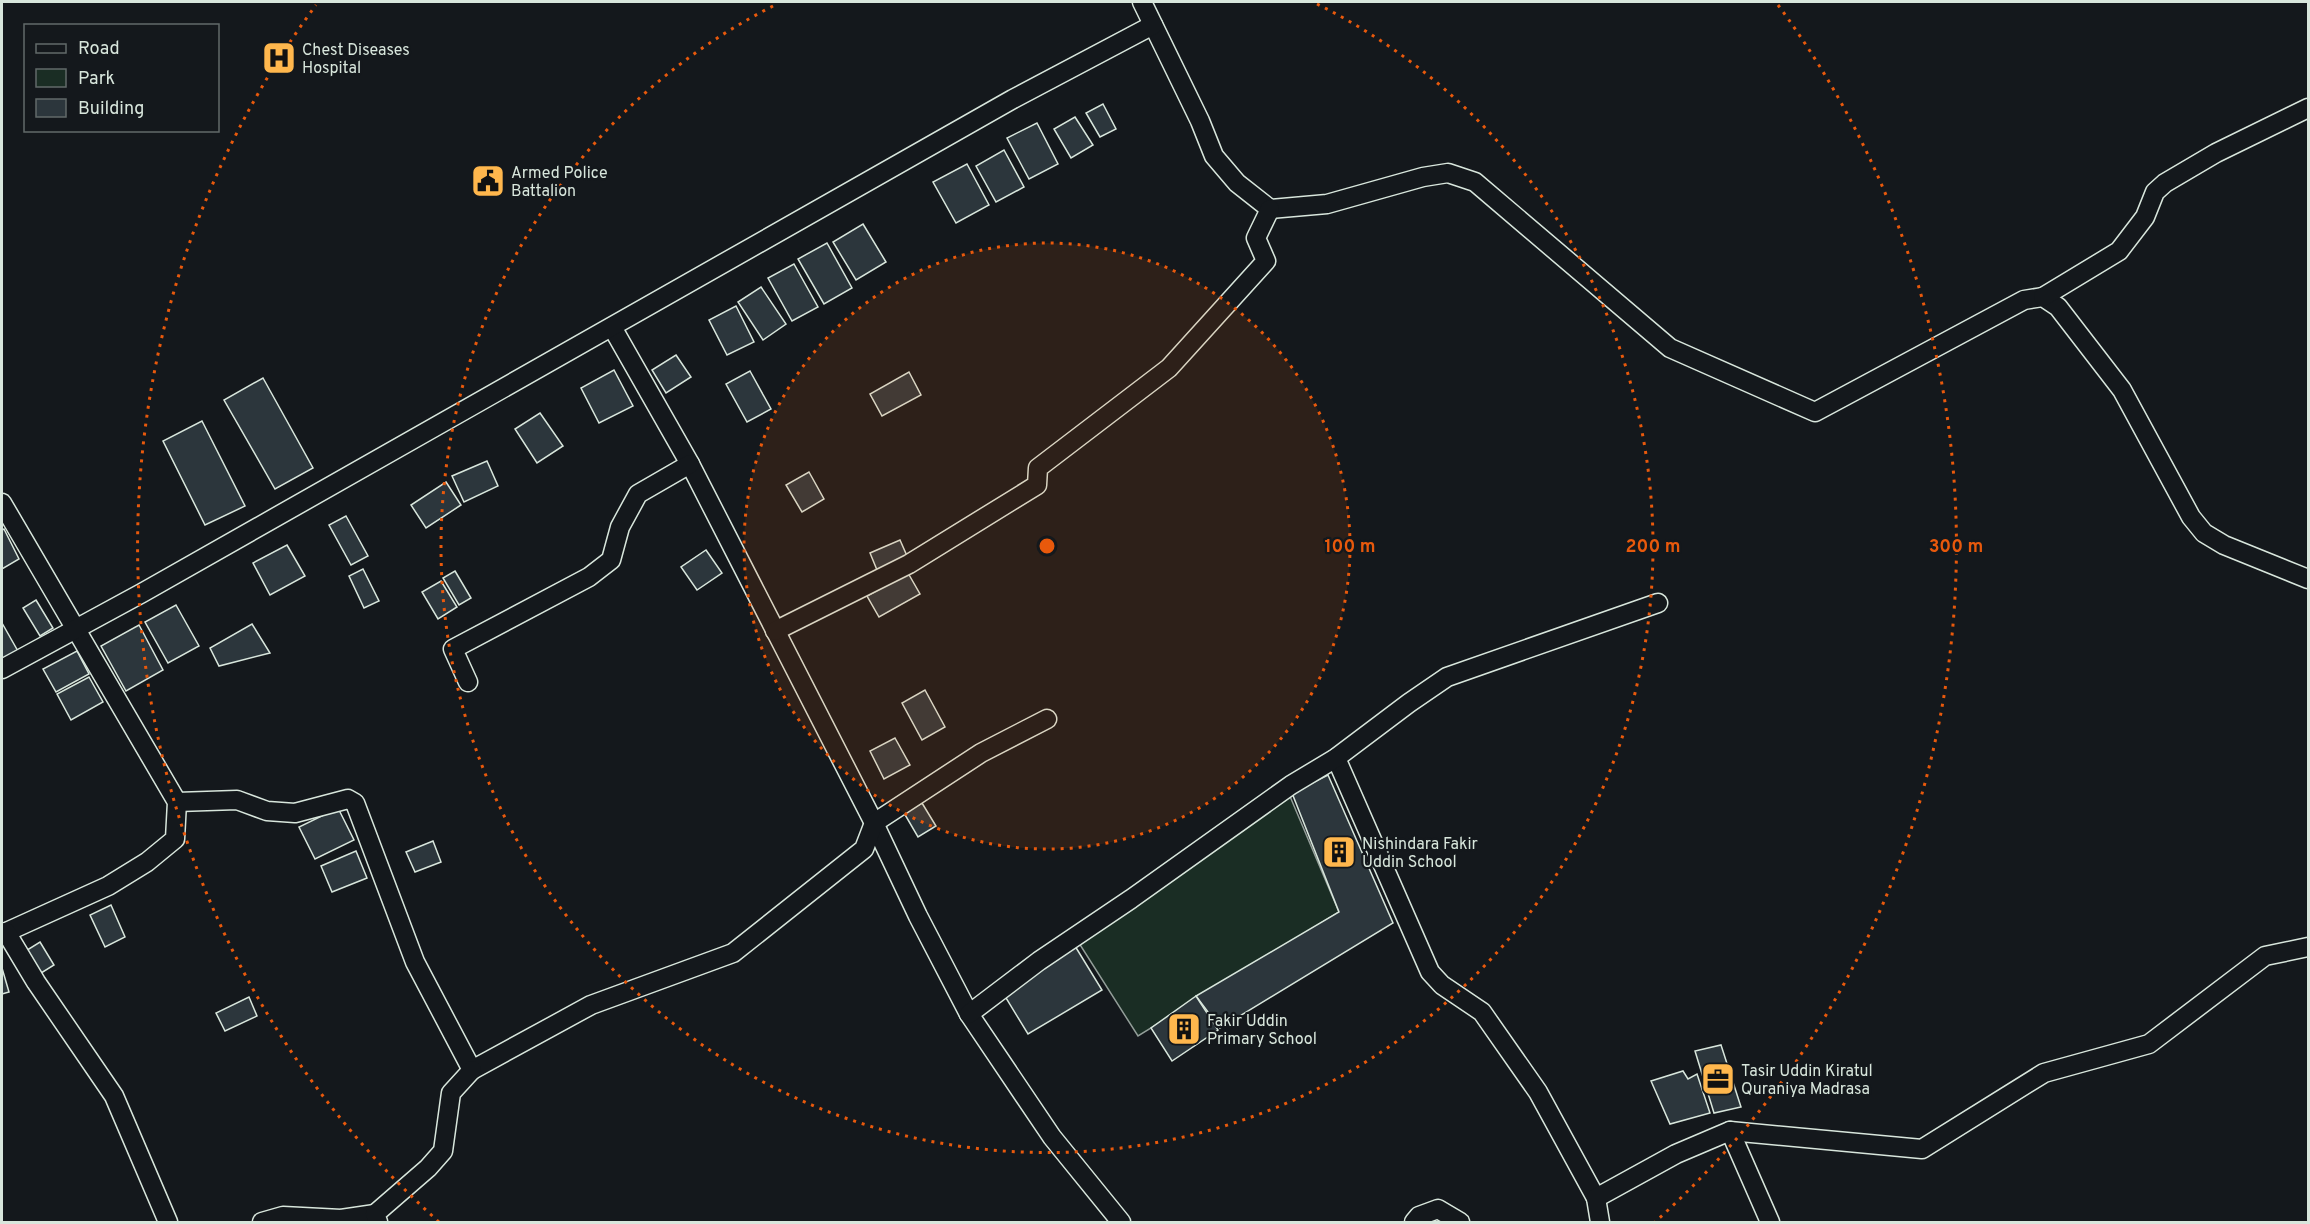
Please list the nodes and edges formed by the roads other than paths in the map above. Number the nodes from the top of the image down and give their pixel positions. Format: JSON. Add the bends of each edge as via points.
{"nodes":[{"id":1,"x":1142,"y":2,"type":"edge"},
{"id":2,"x":1153,"y":25,"type":"junction"},
{"id":3,"x":2308,"y":108,"type":"edge"},
{"id":4,"x":1270,"y":209,"type":"junction"},
{"id":5,"x":2043,"y":297,"type":"junction"},
{"id":6,"x":612,"y":327,"type":"junction"},
{"id":7,"x":690,"y":464,"type":"junction"},
{"id":8,"x":2,"y":503,"type":"edge"},
{"id":9,"x":2308,"y":579,"type":"edge"},
{"id":10,"x":1658,"y":603,"type":"dead end"},
{"id":11,"x":76,"y":629,"type":"junction"},
{"id":12,"x":775,"y":631,"type":"junction"},
{"id":13,"x":2,"y":669,"type":"edge"},
{"id":14,"x":468,"y":682,"type":"dead end"},
{"id":15,"x":1047,"y":719,"type":"dead end"},
{"id":16,"x":1336,"y":758,"type":"junction"},
{"id":17,"x":177,"y":801,"type":"junction"},
{"id":18,"x":874,"y":823,"type":"junction"},
{"id":19,"x":4,"y":933,"type":"edge"},
{"id":20,"x":2308,"y":947,"type":"edge"},
{"id":21,"x":969,"y":1014,"type":"junction"},
{"id":22,"x":472,"y":1070,"type":"junction"},
{"id":23,"x":1730,"y":1131,"type":"junction"},
{"id":24,"x":1596,"y":1198,"type":"junction"},
{"id":25,"x":376,"y":1218,"type":"edge"},
{"id":26,"x":168,"y":1222,"type":"edge"},
{"id":27,"x":262,"y":1222,"type":"edge"},
{"id":28,"x":1121,"y":1222,"type":"edge"},
{"id":29,"x":1414,"y":1222,"type":"edge"},
{"id":30,"x":1461,"y":1222,"type":"edge"},
{"id":31,"x":1599,"y":1222,"type":"edge"},
{"id":32,"x":1770,"y":1222,"type":"edge"}],
"edges":[{"from":1,"to":2,"type":"street"},
{"from":2,"to":4,"type":"street","via":[[1214,156],[1237,183]]},
{"from":2,"to":6,"type":"street","via":[[1013,99]]},
{"from":3,"to":5,"type":"street","via":[[2165,183],[2155,192],[2145,217],[2119,251]]},
{"from":4,"to":5,"type":"street","via":[[1327,204],[1448,173],[1475,182],[1670,348],[1815,412],[2024,300]]},
{"from":4,"to":12,"type":"street","via":[[1256,238],[1266,261],[1169,368],[1038,468],[1037,485],[909,564]]},
{"from":5,"to":9,"type":"street","via":[[2058,307],[2122,390],[2191,517],[2204,533]]},
{"from":6,"to":7,"type":"street"},
{"from":6,"to":11,"type":"street"},
{"from":7,"to":12,"type":"street"},
{"from":7,"to":14,"type":"street","via":[[638,494],[620,527],[611,560],[589,577],[453,649]]},
{"from":8,"to":11,"type":"street"},
{"from":10,"to":16,"type":"street","via":[[1447,677]]},
{"from":11,"to":13,"type":"street"},
{"from":11,"to":17,"type":"street"},
{"from":12,"to":18,"type":"street"},
{"from":15,"to":18,"type":"street","via":[[981,753]]},
{"from":16,"to":21,"type":"street","via":[[1291,785]]},
{"from":16,"to":24,"type":"street","via":[[1430,972],[1482,1012],[1538,1092]]},
{"from":17,"to":19,"type":"street","via":[[176,839],[147,862],[108,886]]},
{"from":17,"to":22,"type":"street","via":[[237,800],[267,811],[295,813],[348,799],[355,803],[415,963]]},
{"from":18,"to":21,"type":"street"},
{"from":18,"to":22,"type":"street","via":[[864,849],[733,952],[591,1005]]},
{"from":19,"to":26,"type":"street","via":[[114,1096]]},
{"from":20,"to":23,"type":"street","via":[[2265,956],[2149,1044],[2044,1073],[1922,1149]]},
{"from":21,"to":28,"type":"street","via":[[1052,1137]]},
{"from":22,"to":25,"type":"street","via":[[451,1093],[443,1151]]},
{"from":23,"to":24,"type":"street","via":[[1676,1154]]},
{"from":23,"to":32,"type":"street"},
{"from":24,"to":31,"type":"street"},
{"from":25,"to":27,"type":"street","via":[[283,1216]]},
{"from":29,"to":30,"type":"street","via":[[1438,1209]]}]}
